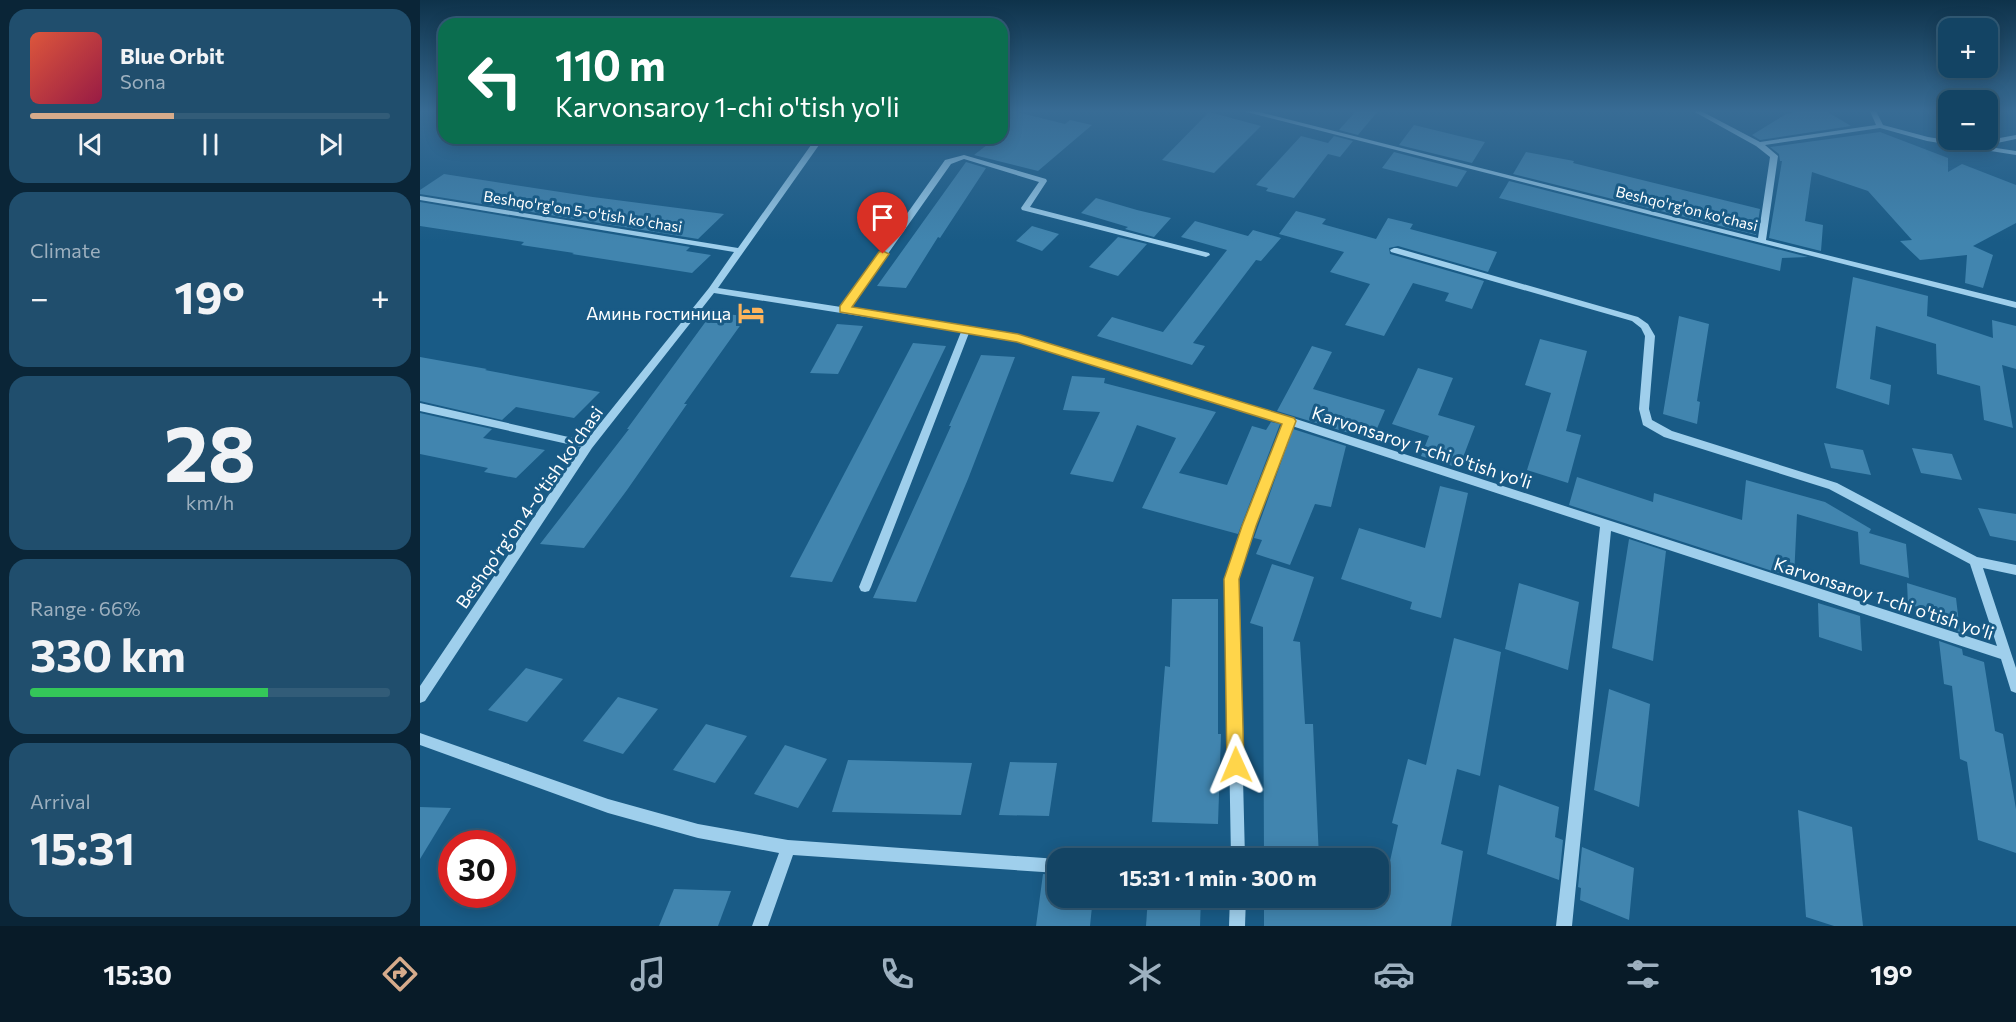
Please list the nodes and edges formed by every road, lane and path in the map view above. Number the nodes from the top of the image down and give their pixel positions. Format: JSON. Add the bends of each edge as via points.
{"nodes":[{"id":1,"x":809,"y":154,"type":"edge"},
{"id":2,"x":1418,"y":154,"type":"edge"},
{"id":3,"x":1772,"y":154,"type":"edge"},
{"id":4,"x":420,"y":198,"type":"edge"},
{"id":5,"x":1762,"y":241,"type":"junction"},
{"id":6,"x":1394,"y":250,"type":"dead end"},
{"id":7,"x":741,"y":251,"type":"junction"},
{"id":8,"x":1206,"y":255,"type":"dead end"},
{"id":9,"x":712,"y":290,"type":"junction"},
{"id":10,"x":2016,"y":305,"type":"edge"},
{"id":11,"x":844,"y":309,"type":"junction"},
{"id":12,"x":966,"y":330,"type":"junction"},
{"id":13,"x":420,"y":407,"type":"edge"},
{"id":14,"x":1289,"y":421,"type":"junction"},
{"id":15,"x":588,"y":445,"type":"junction"},
{"id":16,"x":1606,"y":525,"type":"junction"},
{"id":17,"x":1975,"y":561,"type":"junction"},
{"id":18,"x":2016,"y":570,"type":"edge"},
{"id":19,"x":865,"y":587,"type":"dead end"},
{"id":20,"x":2006,"y":655,"type":"junction"},
{"id":21,"x":2016,"y":687,"type":"edge"},
{"id":22,"x":420,"y":697,"type":"edge"},
{"id":23,"x":420,"y":739,"type":"edge"},
{"id":24,"x":788,"y":847,"type":"junction"},
{"id":25,"x":1238,"y":848,"type":"edge"},
{"id":26,"x":1047,"y":865,"type":"edge"},
{"id":27,"x":1238,"y":908,"type":"edge"},
{"id":28,"x":760,"y":926,"type":"edge"},
{"id":29,"x":1237,"y":926,"type":"edge"},
{"id":30,"x":1564,"y":926,"type":"edge"}],
"edges":[{"from":1,"to":7,"type":"street","name":"Beshqo'rg'on 4-o'tish ko'chasi"},
{"from":2,"to":5,"type":"street","name":"Beshqo'rg'on ko'chasi"},
{"from":3,"to":5,"type":"street"},
{"from":4,"to":7,"type":"street","name":"Beshqo'rg'on 5-o'tish ko'chasi"},
{"from":5,"to":10,"type":"street","name":"Beshqo'rg'on ko'chasi"},
{"from":6,"to":17,"type":"street","via":[[1635,319],[1650,336],[1644,409],[1647,422],[1668,434],[1833,486]]},
{"from":7,"to":9,"type":"street","name":"Beshqo'rg'on 4-o'tish ko'chasi"},
{"from":8,"to":11,"type":"street","via":[[1025,208],[1043,181],[964,157],[955,158],[948,162]]},
{"from":9,"to":11,"type":"street","name":"Karvonsaroy 1-chi o'tish yo'li"},
{"from":9,"to":15,"type":"street","name":"Beshqo'rg'on 4-o'tish ko'chasi"},
{"from":11,"to":12,"type":"street","name":"Karvonsaroy 1-chi o'tish yo'li"},
{"from":12,"to":14,"type":"street","name":"Karvonsaroy 1-chi o'tish yo'li","via":[[1018,338]]},
{"from":12,"to":19,"type":"street"},
{"from":13,"to":15,"type":"street"},
{"from":14,"to":16,"type":"street","name":"Karvonsaroy 1-chi o'tish yo'li"},
{"from":14,"to":25,"type":"street","via":[[1232,579]]},
{"from":15,"to":22,"type":"street","name":"Beshqo'rg'on 4-o'tish ko'chasi"},
{"from":16,"to":20,"type":"street","name":"Karvonsaroy 1-chi o'tish yo'li"},
{"from":16,"to":30,"type":"street"},
{"from":17,"to":18,"type":"street"},
{"from":17,"to":20,"type":"street"},
{"from":20,"to":21,"type":"street"},
{"from":23,"to":24,"type":"street","via":[[608,806],[698,831]]},
{"from":24,"to":26,"type":"street"},
{"from":24,"to":28,"type":"street"},
{"from":27,"to":29,"type":"street"}]}
